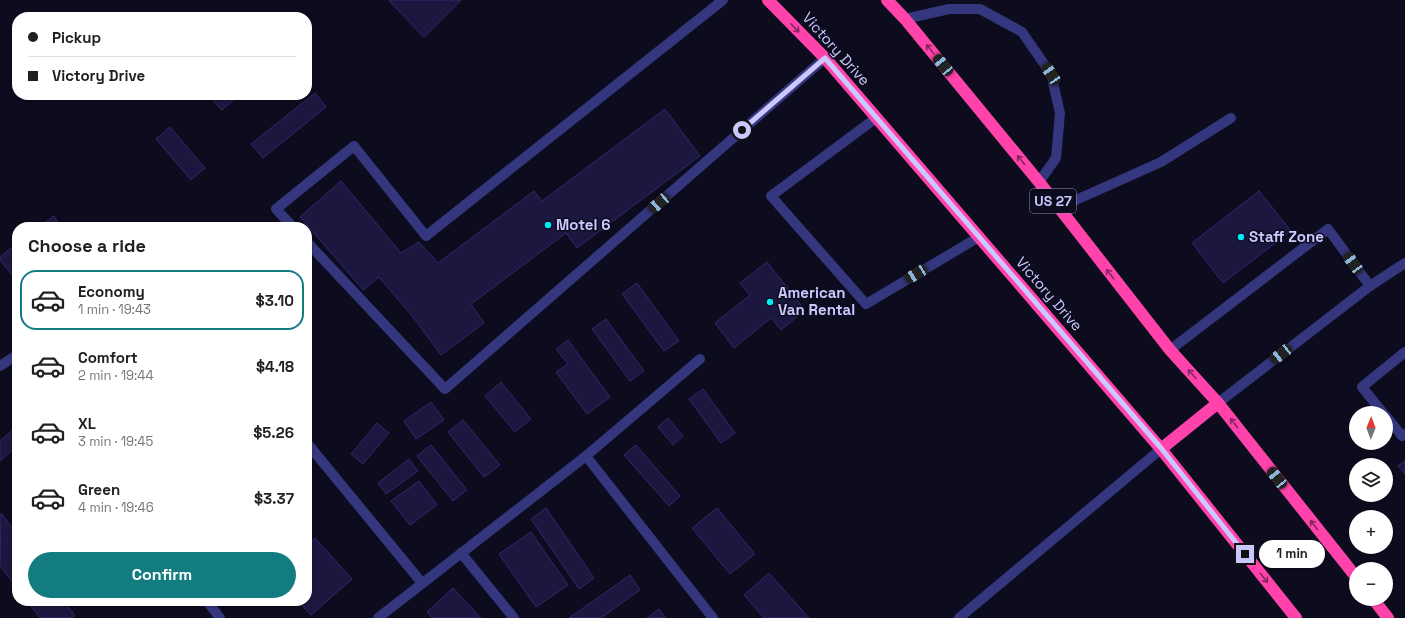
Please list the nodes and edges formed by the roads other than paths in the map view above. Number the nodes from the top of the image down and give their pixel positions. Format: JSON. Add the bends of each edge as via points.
{"nodes":[{"id":1,"x":723,"y":0,"type":"edge"},
{"id":2,"x":768,"y":0,"type":"edge"},
{"id":3,"x":887,"y":0,"type":"edge"},
{"id":4,"x":905,"y":19,"type":"junction"},
{"id":5,"x":825,"y":58,"type":"junction"},
{"id":6,"x":876,"y":118,"type":"junction"},
{"id":7,"x":1231,"y":118,"type":"dead end"},
{"id":8,"x":1039,"y":182,"type":"junction"},
{"id":9,"x":1058,"y":208,"type":"junction"},
{"id":10,"x":288,"y":222,"type":"edge"},
{"id":11,"x":979,"y":237,"type":"junction"},
{"id":12,"x":312,"y":247,"type":"edge"},
{"id":13,"x":1405,"y":263,"type":"edge"},
{"id":14,"x":1370,"y":286,"type":"junction"},
{"id":15,"x":1170,"y":350,"type":"junction"},
{"id":16,"x":1405,"y":352,"type":"edge"},
{"id":17,"x":12,"y":358,"type":"edge"},
{"id":18,"x":700,"y":359,"type":"dead end"},
{"id":19,"x":0,"y":366,"type":"edge"},
{"id":20,"x":1218,"y":403,"type":"junction"},
{"id":21,"x":1378,"y":406,"type":"edge"},
{"id":22,"x":1393,"y":425,"type":"edge"},
{"id":23,"x":1405,"y":434,"type":"edge"},
{"id":24,"x":1161,"y":448,"type":"junction"},
{"id":25,"x":312,"y":449,"type":"edge"},
{"id":26,"x":586,"y":456,"type":"junction"},
{"id":27,"x":461,"y":553,"type":"junction"},
{"id":28,"x":1349,"y":568,"type":"edge"},
{"id":29,"x":422,"y":583,"type":"junction"},
{"id":30,"x":211,"y":606,"type":"edge"},
{"id":31,"x":1379,"y":606,"type":"edge"},
{"id":32,"x":220,"y":618,"type":"edge"},
{"id":33,"x":378,"y":618,"type":"edge"},
{"id":34,"x":514,"y":618,"type":"edge"},
{"id":35,"x":713,"y":618,"type":"edge"},
{"id":36,"x":959,"y":618,"type":"edge"},
{"id":37,"x":1296,"y":618,"type":"edge"},
{"id":38,"x":1388,"y":618,"type":"edge"}],
"edges":[{"from":1,"to":10,"type":"street","via":[[426,236],[354,146],[276,209]]},
{"from":2,"to":5,"type":"highway","name":"Victory Drive","one_way":true},
{"from":3,"to":4,"type":"highway","number":"US 27"},
{"from":8,"to":4,"type":"highway","number":"US 27","one_way":true},
{"from":4,"to":8,"type":"street","via":[[950,9],[980,9],[1022,32],[1051,74],[1060,114],[1056,158]]},
{"from":5,"to":6,"type":"highway","name":"Victory Drive"},
{"from":5,"to":12,"type":"street","via":[[445,389]]},
{"from":6,"to":11,"type":"highway","name":"Victory Drive"},
{"from":6,"to":11,"type":"street","via":[[771,196],[866,304]]},
{"from":7,"to":9,"type":"street","via":[[1161,162]]},
{"from":8,"to":9,"type":"highway","number":"US 27"},
{"from":15,"to":9,"type":"highway","number":"US 27","one_way":true},
{"from":11,"to":24,"type":"highway","name":"Victory Drive"},
{"from":13,"to":14,"type":"street"},
{"from":14,"to":15,"type":"street","via":[[1328,229]]},
{"from":14,"to":20,"type":"street"},
{"from":20,"to":15,"type":"highway","number":"US 27","one_way":true},
{"from":16,"to":21,"type":"street","via":[[1362,387]]},
{"from":17,"to":19,"type":"street"},
{"from":18,"to":26,"type":"street"},
{"from":20,"to":24,"type":"highway"},
{"from":28,"to":20,"type":"highway","number":"US 27","one_way":true},
{"from":22,"to":23,"type":"street","via":[[1402,436]]},
{"from":24,"to":36,"type":"street"},
{"from":24,"to":37,"type":"highway","name":"Victory Drive","one_way":true},
{"from":25,"to":29,"type":"street"},
{"from":26,"to":27,"type":"street"},
{"from":26,"to":35,"type":"street"},
{"from":27,"to":29,"type":"street"},
{"from":27,"to":34,"type":"street"},
{"from":29,"to":33,"type":"street"},
{"from":30,"to":32,"type":"street"},
{"from":31,"to":38,"type":"highway"}]}
